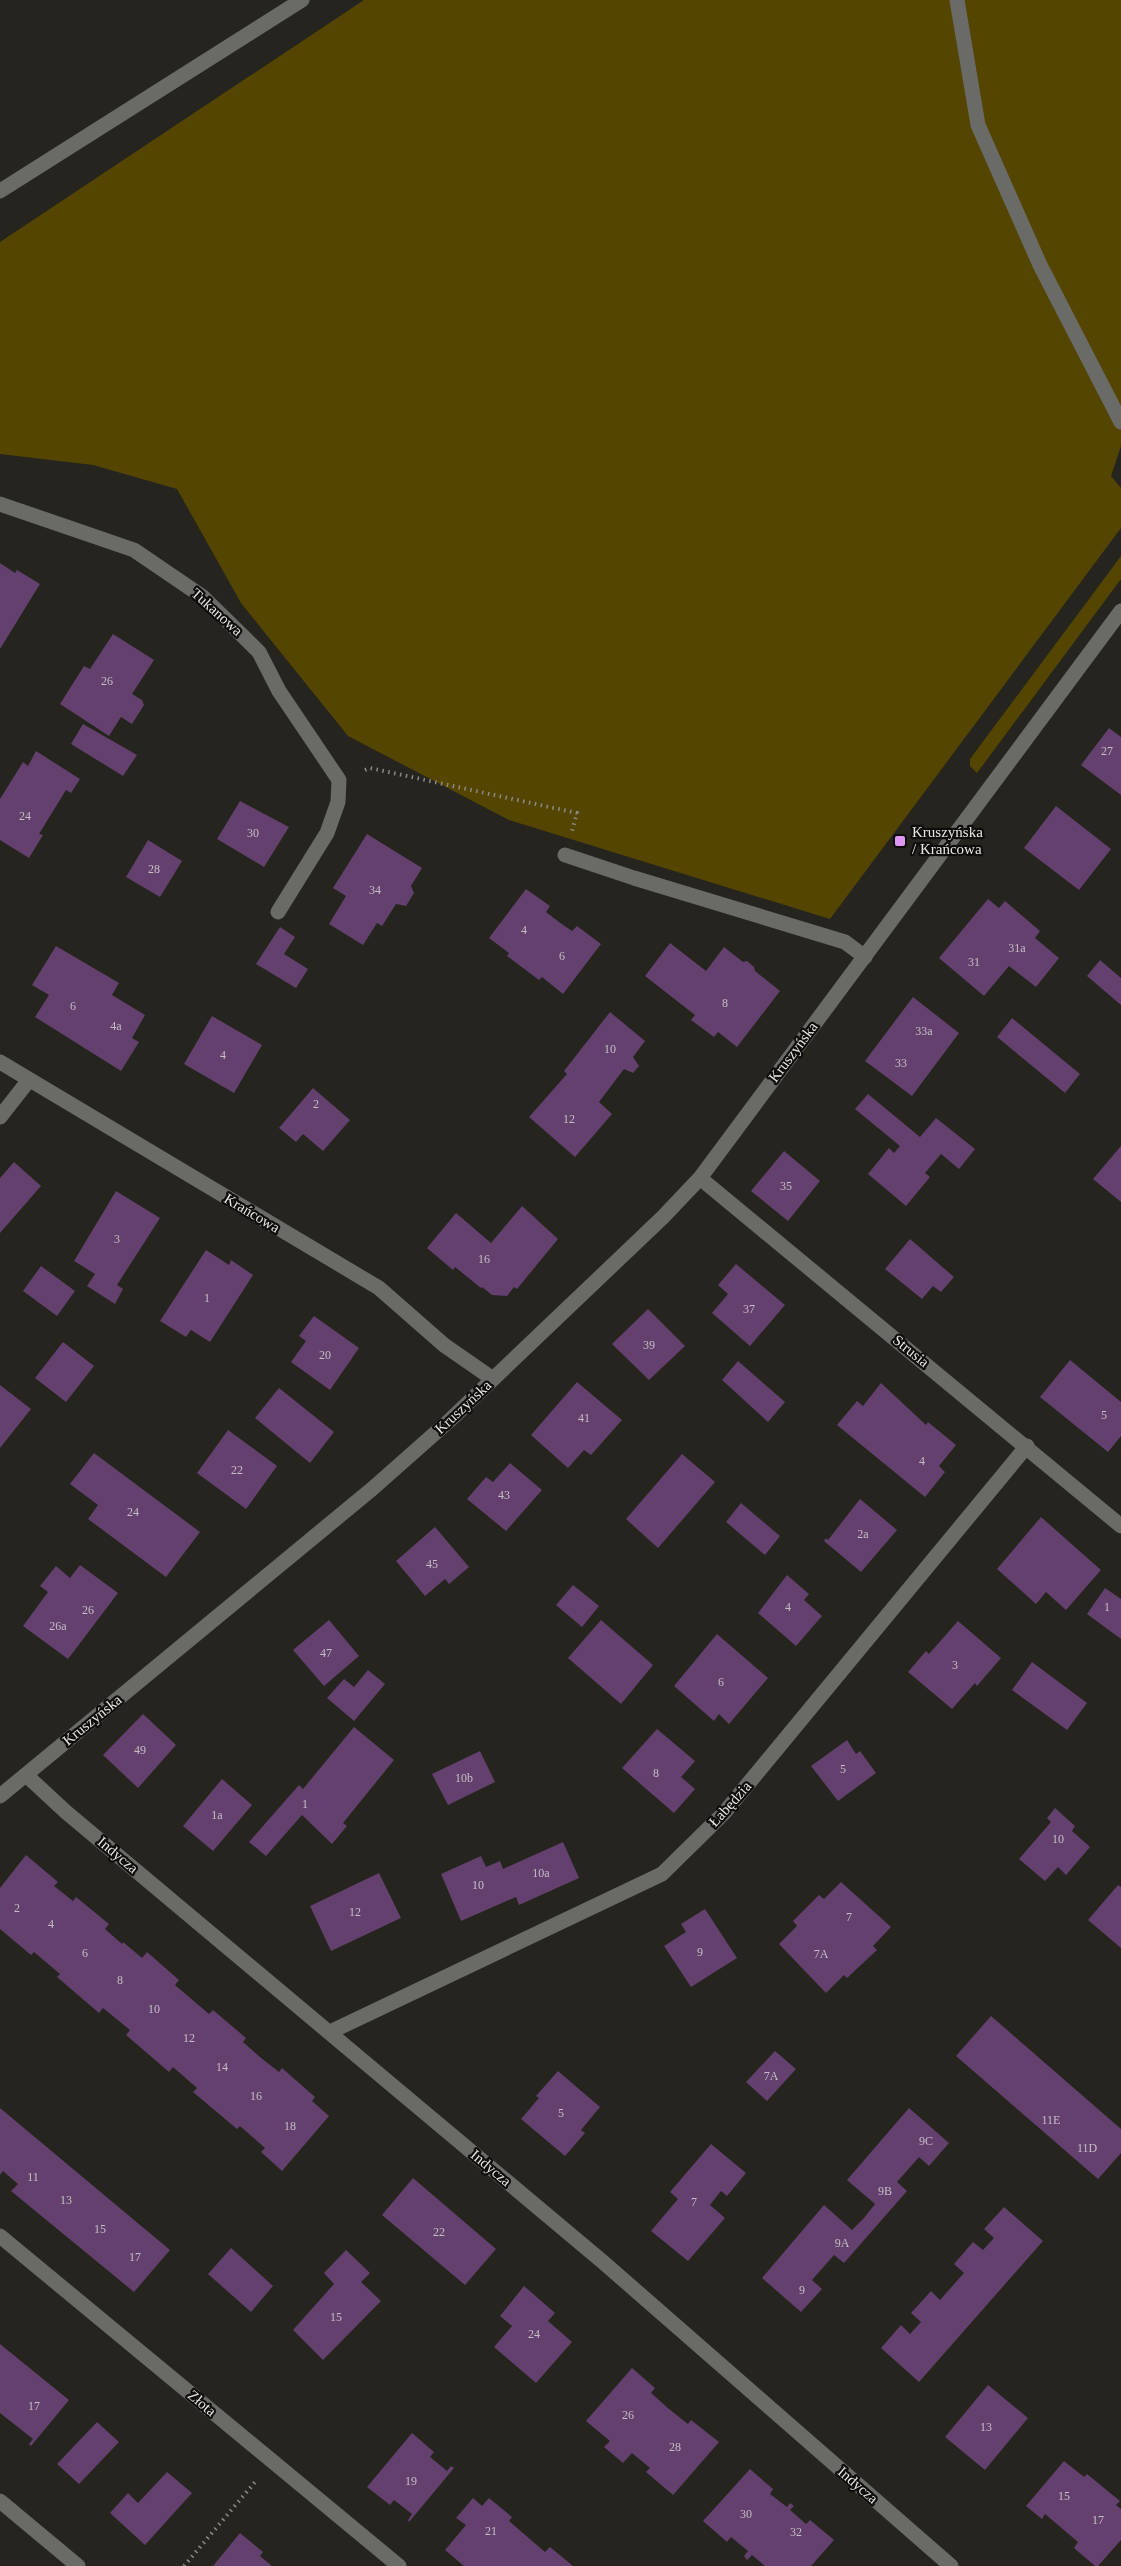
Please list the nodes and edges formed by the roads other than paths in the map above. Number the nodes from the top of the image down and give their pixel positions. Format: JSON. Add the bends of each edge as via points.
{"nodes":[{"id":1,"x":302,"y":0,"type":"edge"},
{"id":2,"x":957,"y":0,"type":"edge"},
{"id":3,"x":0,"y":191,"type":"edge"},
{"id":4,"x":1121,"y":422,"type":"edge"},
{"id":5,"x":0,"y":504,"type":"edge"},
{"id":6,"x":1121,"y":611,"type":"edge"},
{"id":7,"x":565,"y":855,"type":"road end"},
{"id":8,"x":278,"y":912,"type":"dead end"},
{"id":9,"x":865,"y":957,"type":"junction"},
{"id":10,"x":0,"y":1062,"type":"edge"},
{"id":11,"x":29,"y":1080,"type":"junction"},
{"id":12,"x":0,"y":1117,"type":"edge"},
{"id":13,"x":700,"y":1178,"type":"junction"},
{"id":14,"x":493,"y":1379,"type":"junction"},
{"id":15,"x":1027,"y":1446,"type":"junction"},
{"id":16,"x":1121,"y":1526,"type":"edge"},
{"id":17,"x":26,"y":1775,"type":"junction"},
{"id":18,"x":0,"y":1796,"type":"edge"},
{"id":19,"x":330,"y":2032,"type":"junction"},
{"id":20,"x":2,"y":2241,"type":"edge"},
{"id":21,"x":0,"y":2500,"type":"edge"},
{"id":22,"x":78,"y":2566,"type":"edge"},
{"id":23,"x":399,"y":2566,"type":"edge"},
{"id":24,"x":951,"y":2566,"type":"edge"}],
"edges":[{"from":1,"to":3,"type":"street"},
{"from":2,"to":4,"type":"street","via":[[978,125],[1040,265]]},
{"from":5,"to":8,"type":"street","name":"Tukanowa","via":[[134,550],[203,597],[259,652],[279,691],[339,780],[338,802],[327,833]]},
{"from":6,"to":9,"type":"street","name":"Kruszyńska"},
{"from":7,"to":9,"type":"street","via":[[845,942]]},
{"from":9,"to":13,"type":"street","name":"Kruszyńska"},
{"from":10,"to":11,"type":"street","name":"Krańcowa"},
{"from":11,"to":12,"type":"street"},
{"from":11,"to":14,"type":"street","name":"Krańcowa","via":[[379,1288],[444,1345]]},
{"from":13,"to":14,"type":"street","name":"Kruszyńska"},
{"from":13,"to":15,"type":"street","name":"Strusia"},
{"from":14,"to":17,"type":"street","name":"Kruszyńska","via":[[372,1489]]},
{"from":15,"to":16,"type":"street","name":"Strusia"},
{"from":15,"to":19,"type":"street","name":"Łabędzia","via":[[724,1813],[662,1874]]},
{"from":17,"to":18,"type":"street","name":"Kruszyńska"},
{"from":17,"to":19,"type":"street","name":"Indycza"},
{"from":19,"to":24,"type":"street","name":"Indycza","via":[[603,2262]]},
{"from":20,"to":23,"type":"street","name":"Złota"},
{"from":21,"to":22,"type":"street"}]}
